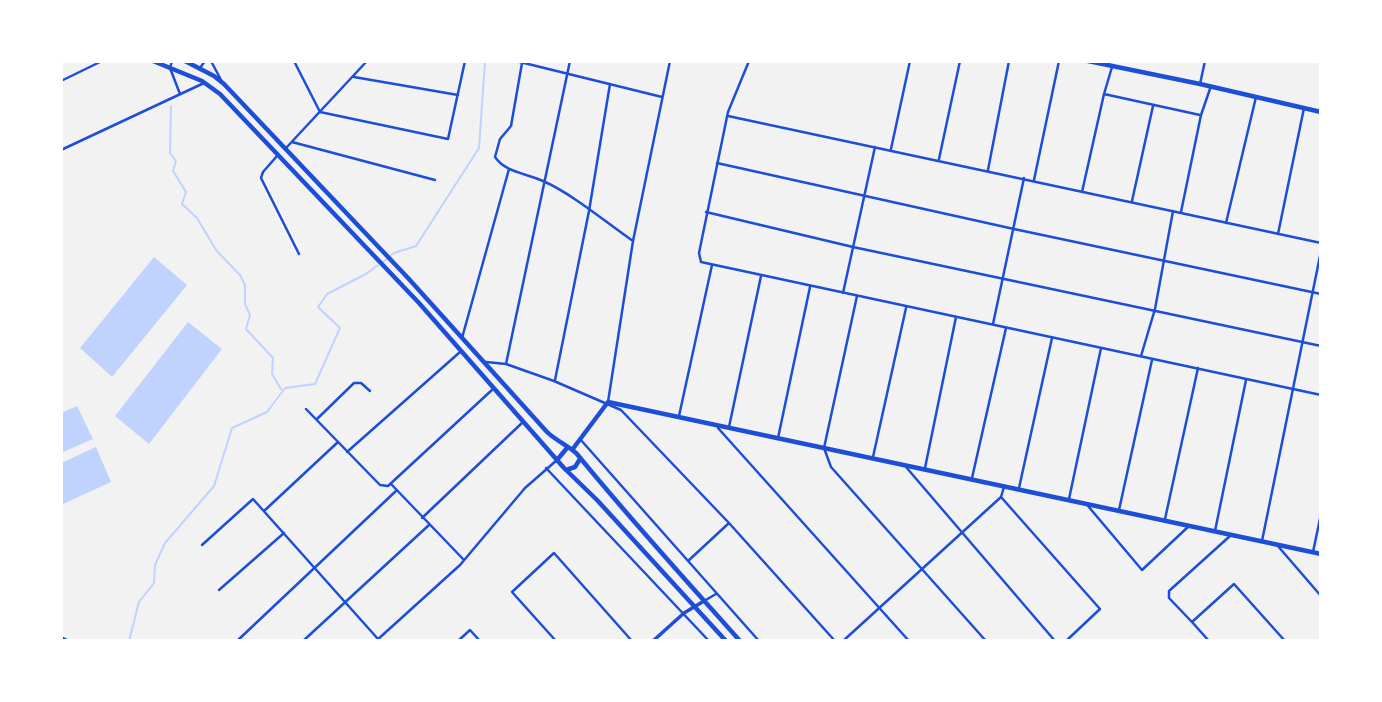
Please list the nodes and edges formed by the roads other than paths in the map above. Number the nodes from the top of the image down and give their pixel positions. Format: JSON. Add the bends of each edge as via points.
{"nodes":[{"id":1,"x":102,"y":61,"type":"edge"},
{"id":2,"x":153,"y":61,"type":"edge"},
{"id":3,"x":172,"y":61,"type":"edge"},
{"id":4,"x":185,"y":61,"type":"edge"},
{"id":5,"x":205,"y":61,"type":"edge"},
{"id":6,"x":211,"y":61,"type":"edge"},
{"id":7,"x":294,"y":61,"type":"edge"},
{"id":8,"x":367,"y":61,"type":"edge"},
{"id":9,"x":466,"y":61,"type":"edge"},
{"id":10,"x":516,"y":61,"type":"edge"},
{"id":11,"x":570,"y":61,"type":"edge"},
{"id":12,"x":670,"y":61,"type":"edge"},
{"id":13,"x":749,"y":61,"type":"edge"},
{"id":14,"x":910,"y":61,"type":"edge"},
{"id":15,"x":960,"y":61,"type":"edge"},
{"id":16,"x":1009,"y":61,"type":"edge"},
{"id":17,"x":1059,"y":61,"type":"edge"},
{"id":18,"x":1088,"y":61,"type":"edge"},
{"id":19,"x":1205,"y":61,"type":"edge"},
{"id":20,"x":522,"y":63,"type":"edge"},
{"id":21,"x":1112,"y":67,"type":"junction"},
{"id":22,"x":170,"y":68,"type":"junction"},
{"id":23,"x":200,"y":68,"type":"junction"},
{"id":24,"x":567,"y":75,"type":"junction"},
{"id":25,"x":353,"y":77,"type":"junction"},
{"id":26,"x":61,"y":81,"type":"edge"},
{"id":27,"x":205,"y":83,"type":"junction"},
{"id":28,"x":224,"y":84,"type":"junction"},
{"id":29,"x":610,"y":84,"type":"junction"},
{"id":30,"x":1200,"y":84,"type":"junction"},
{"id":31,"x":1210,"y":86,"type":"junction"},
{"id":32,"x":180,"y":94,"type":"junction"},
{"id":33,"x":1104,"y":94,"type":"junction"},
{"id":34,"x":458,"y":95,"type":"junction"},
{"id":35,"x":662,"y":97,"type":"junction"},
{"id":36,"x":1256,"y":97,"type":"junction"},
{"id":37,"x":1153,"y":106,"type":"junction"},
{"id":38,"x":1304,"y":108,"type":"junction"},
{"id":39,"x":1321,"y":112,"type":"edge"},
{"id":40,"x":320,"y":113,"type":"junction"},
{"id":41,"x":1201,"y":115,"type":"junction"},
{"id":42,"x":728,"y":116,"type":"junction"},
{"id":43,"x":292,"y":142,"type":"junction"},
{"id":44,"x":875,"y":147,"type":"junction"},
{"id":45,"x":285,"y":149,"type":"junction"},
{"id":46,"x":891,"y":149,"type":"junction"},
{"id":47,"x":61,"y":150,"type":"edge"},
{"id":48,"x":277,"y":156,"type":"junction"},
{"id":49,"x":939,"y":159,"type":"junction"},
{"id":50,"x":717,"y":163,"type":"junction"},
{"id":51,"x":509,"y":169,"type":"junction"},
{"id":52,"x":988,"y":170,"type":"junction"},
{"id":53,"x":1024,"y":178,"type":"junction"},
{"id":54,"x":435,"y":180,"type":"dead end"},
{"id":55,"x":1034,"y":180,"type":"junction"},
{"id":56,"x":544,"y":181,"type":"junction"},
{"id":57,"x":1082,"y":191,"type":"junction"},
{"id":58,"x":864,"y":195,"type":"junction"},
{"id":59,"x":1132,"y":201,"type":"junction"},
{"id":60,"x":589,"y":211,"type":"junction"},
{"id":61,"x":1173,"y":211,"type":"junction"},
{"id":62,"x":706,"y":212,"type":"junction"},
{"id":63,"x":1181,"y":212,"type":"junction"},
{"id":64,"x":1226,"y":223,"type":"junction"},
{"id":65,"x":1014,"y":229,"type":"junction"},
{"id":66,"x":1278,"y":234,"type":"junction"},
{"id":67,"x":633,"y":241,"type":"junction"},
{"id":68,"x":1321,"y":243,"type":"edge"},
{"id":69,"x":853,"y":247,"type":"junction"},
{"id":70,"x":1321,"y":251,"type":"edge"},
{"id":71,"x":299,"y":254,"type":"dead end"},
{"id":72,"x":1164,"y":260,"type":"junction"},
{"id":73,"x":712,"y":265,"type":"junction"},
{"id":74,"x":761,"y":276,"type":"junction"},
{"id":75,"x":1002,"y":278,"type":"junction"},
{"id":76,"x":810,"y":286,"type":"junction"},
{"id":77,"x":1312,"y":292,"type":"junction"},
{"id":78,"x":843,"y":293,"type":"junction"},
{"id":79,"x":1321,"y":294,"type":"edge"},
{"id":80,"x":857,"y":296,"type":"junction"},
{"id":81,"x":906,"y":308,"type":"junction"},
{"id":82,"x":1155,"y":309,"type":"junction"},
{"id":83,"x":956,"y":317,"type":"junction"},
{"id":84,"x":993,"y":324,"type":"junction"},
{"id":85,"x":1006,"y":328,"type":"junction"},
{"id":86,"x":1052,"y":338,"type":"junction"},
{"id":87,"x":462,"y":339,"type":"junction"},
{"id":88,"x":1303,"y":342,"type":"junction"},
{"id":89,"x":1321,"y":346,"type":"edge"},
{"id":90,"x":1101,"y":348,"type":"junction"},
{"id":91,"x":460,"y":352,"type":"junction"},
{"id":92,"x":1141,"y":356,"type":"junction"},
{"id":93,"x":1152,"y":359,"type":"junction"},
{"id":94,"x":483,"y":362,"type":"junction"},
{"id":95,"x":506,"y":364,"type":"junction"},
{"id":96,"x":1198,"y":368,"type":"junction"},
{"id":97,"x":1247,"y":379,"type":"junction"},
{"id":98,"x":555,"y":381,"type":"junction"},
{"id":99,"x":493,"y":389,"type":"junction"},
{"id":100,"x":1293,"y":389,"type":"junction"},
{"id":101,"x":370,"y":391,"type":"dead end"},
{"id":102,"x":1321,"y":395,"type":"edge"},
{"id":103,"x":608,"y":402,"type":"junction"},
{"id":104,"x":306,"y":409,"type":"dead end"},
{"id":105,"x":679,"y":416,"type":"junction"},
{"id":106,"x":316,"y":420,"type":"junction"},
{"id":107,"x":523,"y":422,"type":"junction"},
{"id":108,"x":716,"y":425,"type":"junction"},
{"id":109,"x":729,"y":427,"type":"junction"},
{"id":110,"x":778,"y":438,"type":"junction"},
{"id":111,"x":580,"y":439,"type":"junction"},
{"id":112,"x":338,"y":442,"type":"junction"},
{"id":113,"x":824,"y":448,"type":"junction"},
{"id":114,"x":570,"y":449,"type":"junction"},
{"id":115,"x":347,"y":452,"type":"junction"},
{"id":116,"x":873,"y":457,"type":"junction"},
{"id":117,"x":580,"y":459,"type":"junction"},
{"id":118,"x":557,"y":460,"type":"junction"},
{"id":119,"x":904,"y":464,"type":"junction"},
{"id":120,"x":546,"y":468,"type":"junction"},
{"id":121,"x":925,"y":468,"type":"junction"},
{"id":122,"x":566,"y":470,"type":"junction"},
{"id":123,"x":972,"y":478,"type":"junction"},
{"id":124,"x":391,"y":484,"type":"junction"},
{"id":125,"x":1004,"y":486,"type":"junction"},
{"id":126,"x":1019,"y":489,"type":"junction"},
{"id":127,"x":397,"y":490,"type":"junction"},
{"id":128,"x":1001,"y":497,"type":"junction"},
{"id":129,"x":1069,"y":499,"type":"junction"},
{"id":130,"x":1086,"y":503,"type":"junction"},
{"id":131,"x":264,"y":510,"type":"junction"},
{"id":132,"x":1118,"y":510,"type":"junction"},
{"id":133,"x":1321,"y":514,"type":"edge"},
{"id":134,"x":422,"y":518,"type":"junction"},
{"id":135,"x":1164,"y":521,"type":"junction"},
{"id":136,"x":729,"y":523,"type":"junction"},
{"id":137,"x":429,"y":525,"type":"junction"},
{"id":138,"x":1189,"y":526,"type":"junction"},
{"id":139,"x":1214,"y":531,"type":"junction"},
{"id":140,"x":284,"y":533,"type":"junction"},
{"id":141,"x":964,"y":533,"type":"junction"},
{"id":142,"x":1231,"y":534,"type":"junction"},
{"id":143,"x":1262,"y":541,"type":"junction"},
{"id":144,"x":202,"y":545,"type":"dead end"},
{"id":145,"x":1277,"y":545,"type":"junction"},
{"id":146,"x":1313,"y":552,"type":"junction"},
{"id":147,"x":1321,"y":554,"type":"edge"},
{"id":148,"x":464,"y":560,"type":"junction"},
{"id":149,"x":687,"y":561,"type":"junction"},
{"id":150,"x":316,"y":568,"type":"junction"},
{"id":151,"x":923,"y":570,"type":"junction"},
{"id":152,"x":219,"y":590,"type":"dead end"},
{"id":153,"x":716,"y":594,"type":"junction"},
{"id":154,"x":1321,"y":596,"type":"edge"},
{"id":155,"x":704,"y":601,"type":"junction"},
{"id":156,"x":346,"y":602,"type":"junction"},
{"id":157,"x":694,"y":606,"type":"junction"},
{"id":158,"x":879,"y":608,"type":"junction"},
{"id":159,"x":684,"y":613,"type":"junction"},
{"id":160,"x":1192,"y":622,"type":"junction"},
{"id":161,"x":61,"y":637,"type":"edge"},
{"id":162,"x":377,"y":640,"type":"edge"},
{"id":163,"x":1067,"y":640,"type":"edge"},
{"id":164,"x":69,"y":641,"type":"edge"},
{"id":165,"x":237,"y":641,"type":"edge"},
{"id":166,"x":303,"y":641,"type":"edge"},
{"id":167,"x":458,"y":641,"type":"edge"},
{"id":168,"x":480,"y":641,"type":"edge"},
{"id":169,"x":556,"y":641,"type":"edge"},
{"id":170,"x":632,"y":641,"type":"edge"},
{"id":171,"x":653,"y":641,"type":"edge"},
{"id":172,"x":709,"y":641,"type":"edge"},
{"id":173,"x":726,"y":641,"type":"edge"},
{"id":174,"x":740,"y":641,"type":"edge"},
{"id":175,"x":759,"y":641,"type":"edge"},
{"id":176,"x":835,"y":641,"type":"edge"},
{"id":177,"x":843,"y":641,"type":"edge"},
{"id":178,"x":909,"y":641,"type":"edge"},
{"id":179,"x":986,"y":641,"type":"edge"},
{"id":180,"x":1055,"y":641,"type":"edge"},
{"id":181,"x":1209,"y":641,"type":"edge"},
{"id":182,"x":1285,"y":641,"type":"edge"}],
"edges":[{"from":1,"to":26,"type":"street"},
{"from":2,"to":22,"type":"main road"},
{"from":3,"to":22,"type":"street"},
{"from":4,"to":23,"type":"main road"},
{"from":5,"to":23,"type":"street"},
{"from":6,"to":28,"type":"street"},
{"from":7,"to":40,"type":"street"},
{"from":8,"to":25,"type":"street"},
{"from":9,"to":34,"type":"street"},
{"from":10,"to":20,"type":"street"},
{"from":11,"to":24,"type":"street"},
{"from":12,"to":35,"type":"street"},
{"from":13,"to":42,"type":"street"},
{"from":14,"to":46,"type":"street"},
{"from":15,"to":49,"type":"street"},
{"from":16,"to":52,"type":"street"},
{"from":17,"to":55,"type":"street"},
{"from":18,"to":21,"type":"main road"},
{"from":19,"to":30,"type":"street"},
{"from":20,"to":24,"type":"street"},
{"from":20,"to":51,"type":"street","via":[[511,126],[500,139],[495,157]]},
{"from":21,"to":30,"type":"main road"},
{"from":21,"to":33,"type":"street"},
{"from":22,"to":27,"type":"main road"},
{"from":22,"to":32,"type":"street"},
{"from":23,"to":28,"type":"main road"},
{"from":24,"to":29,"type":"street"},
{"from":24,"to":56,"type":"street"},
{"from":25,"to":34,"type":"street"},
{"from":25,"to":40,"type":"street"},
{"from":27,"to":32,"type":"street"},
{"from":27,"to":48,"type":"main road"},
{"from":28,"to":45,"type":"main road"},
{"from":29,"to":35,"type":"street"},
{"from":29,"to":60,"type":"street"},
{"from":30,"to":31,"type":"main road"},
{"from":31,"to":36,"type":"main road"},
{"from":31,"to":41,"type":"street"},
{"from":32,"to":47,"type":"street"},
{"from":33,"to":37,"type":"street"},
{"from":33,"to":57,"type":"street"},
{"from":34,"to":40,"type":"street","via":[[448,139]]},
{"from":35,"to":67,"type":"street"},
{"from":36,"to":38,"type":"main road"},
{"from":36,"to":64,"type":"street"},
{"from":37,"to":41,"type":"street"},
{"from":37,"to":59,"type":"street"},
{"from":38,"to":39,"type":"main road"},
{"from":38,"to":66,"type":"street"},
{"from":40,"to":43,"type":"street"},
{"from":41,"to":63,"type":"street"},
{"from":42,"to":44,"type":"street"},
{"from":42,"to":50,"type":"street"},
{"from":43,"to":45,"type":"street"},
{"from":43,"to":54,"type":"street"},
{"from":44,"to":46,"type":"street"},
{"from":44,"to":58,"type":"street"},
{"from":45,"to":87,"type":"main road"},
{"from":46,"to":49,"type":"street"},
{"from":48,"to":71,"type":"street","via":[[263,172],[262,182]]},
{"from":48,"to":91,"type":"main road"},
{"from":49,"to":52,"type":"street"},
{"from":50,"to":58,"type":"street"},
{"from":50,"to":62,"type":"street"},
{"from":51,"to":56,"type":"street"},
{"from":51,"to":87,"type":"street"},
{"from":52,"to":53,"type":"street"},
{"from":53,"to":55,"type":"street"},
{"from":53,"to":65,"type":"street"},
{"from":55,"to":57,"type":"street"},
{"from":56,"to":60,"type":"street"},
{"from":56,"to":95,"type":"street"},
{"from":57,"to":59,"type":"street"},
{"from":58,"to":65,"type":"street"},
{"from":58,"to":69,"type":"street"},
{"from":59,"to":61,"type":"street"},
{"from":60,"to":67,"type":"street"},
{"from":60,"to":98,"type":"street"},
{"from":61,"to":63,"type":"street"},
{"from":61,"to":72,"type":"street"},
{"from":62,"to":69,"type":"street"},
{"from":62,"to":73,"type":"street","via":[[699,253],[701,262]]},
{"from":63,"to":64,"type":"street"},
{"from":64,"to":66,"type":"street"},
{"from":65,"to":72,"type":"street"},
{"from":65,"to":75,"type":"street"},
{"from":66,"to":68,"type":"street"},
{"from":67,"to":103,"type":"street"},
{"from":69,"to":75,"type":"street"},
{"from":69,"to":78,"type":"street"},
{"from":70,"to":77,"type":"street"},
{"from":72,"to":77,"type":"street"},
{"from":72,"to":82,"type":"street"},
{"from":73,"to":74,"type":"street"},
{"from":73,"to":105,"type":"street"},
{"from":74,"to":76,"type":"street"},
{"from":74,"to":109,"type":"street"},
{"from":75,"to":82,"type":"street"},
{"from":75,"to":84,"type":"street"},
{"from":76,"to":78,"type":"street"},
{"from":76,"to":110,"type":"street"},
{"from":77,"to":79,"type":"street"},
{"from":77,"to":88,"type":"street"},
{"from":78,"to":80,"type":"street"},
{"from":80,"to":81,"type":"street"},
{"from":80,"to":113,"type":"street"},
{"from":81,"to":83,"type":"street"},
{"from":81,"to":116,"type":"street"},
{"from":82,"to":88,"type":"street"},
{"from":82,"to":92,"type":"street"},
{"from":83,"to":84,"type":"street"},
{"from":83,"to":121,"type":"street"},
{"from":84,"to":85,"type":"street"},
{"from":85,"to":86,"type":"street"},
{"from":85,"to":123,"type":"street"},
{"from":86,"to":90,"type":"street"},
{"from":86,"to":126,"type":"street"},
{"from":87,"to":94,"type":"main road"},
{"from":88,"to":89,"type":"street"},
{"from":88,"to":100,"type":"street"},
{"from":90,"to":92,"type":"street"},
{"from":90,"to":129,"type":"street"},
{"from":91,"to":99,"type":"main road"},
{"from":91,"to":115,"type":"street"},
{"from":92,"to":93,"type":"street"},
{"from":93,"to":96,"type":"street"},
{"from":93,"to":132,"type":"street"},
{"from":94,"to":95,"type":"street"},
{"from":94,"to":114,"type":"main road","via":[[547,432]]},
{"from":95,"to":98,"type":"street"},
{"from":96,"to":97,"type":"street"},
{"from":96,"to":135,"type":"street"},
{"from":97,"to":100,"type":"street"},
{"from":97,"to":139,"type":"street"},
{"from":98,"to":103,"type":"street"},
{"from":99,"to":107,"type":"main road"},
{"from":99,"to":124,"type":"street"},
{"from":100,"to":102,"type":"street"},
{"from":100,"to":143,"type":"street"},
{"from":101,"to":106,"type":"street","via":[[355,383]]},
{"from":103,"to":105,"type":"main road"},
{"from":103,"to":111,"type":"main road"},
{"from":103,"to":136,"type":"street","via":[[630,418]]},
{"from":104,"to":106,"type":"street"},
{"from":105,"to":108,"type":"main road"},
{"from":106,"to":112,"type":"street"},
{"from":107,"to":118,"type":"main road"},
{"from":107,"to":134,"type":"street"},
{"from":108,"to":109,"type":"main road"},
{"from":108,"to":158,"type":"street"},
{"from":109,"to":110,"type":"main road"},
{"from":110,"to":113,"type":"main road"},
{"from":111,"to":114,"type":"main road"},
{"from":111,"to":149,"type":"street"},
{"from":112,"to":115,"type":"street"},
{"from":112,"to":131,"type":"street"},
{"from":113,"to":116,"type":"main road"},
{"from":113,"to":151,"type":"street","via":[[831,467]]},
{"from":114,"to":117,"type":"main road"},
{"from":114,"to":118,"type":"main road"},
{"from":115,"to":124,"type":"street","via":[[380,485]]},
{"from":116,"to":119,"type":"main road"},
{"from":117,"to":122,"type":"main road"},
{"from":117,"to":155,"type":"main road"},
{"from":118,"to":120,"type":"street"},
{"from":118,"to":122,"type":"main road"},
{"from":119,"to":121,"type":"main road"},
{"from":119,"to":141,"type":"street"},
{"from":120,"to":148,"type":"street"},
{"from":120,"to":159,"type":"street"},
{"from":121,"to":123,"type":"main road"},
{"from":122,"to":157,"type":"main road"},
{"from":123,"to":125,"type":"main road"},
{"from":124,"to":127,"type":"street"},
{"from":125,"to":126,"type":"main road"},
{"from":125,"to":128,"type":"street"},
{"from":126,"to":129,"type":"main road"},
{"from":127,"to":134,"type":"street"},
{"from":127,"to":150,"type":"street"},
{"from":128,"to":141,"type":"street"},
{"from":128,"to":163,"type":"street","via":[[1100,609]]},
{"from":129,"to":130,"type":"main road"},
{"from":130,"to":132,"type":"main road"},
{"from":130,"to":138,"type":"street","via":[[1142,570]]},
{"from":131,"to":140,"type":"street"},
{"from":131,"to":144,"type":"street","via":[[253,499]]},
{"from":132,"to":135,"type":"main road"},
{"from":133,"to":146,"type":"street"},
{"from":134,"to":137,"type":"street"},
{"from":135,"to":138,"type":"main road"},
{"from":136,"to":149,"type":"street"},
{"from":136,"to":176,"type":"street"},
{"from":137,"to":148,"type":"street"},
{"from":137,"to":156,"type":"street"},
{"from":138,"to":139,"type":"main road"},
{"from":139,"to":142,"type":"main road"},
{"from":140,"to":150,"type":"street"},
{"from":140,"to":152,"type":"street"},
{"from":141,"to":151,"type":"street"},
{"from":141,"to":180,"type":"street"},
{"from":142,"to":143,"type":"main road"},
{"from":142,"to":160,"type":"street","via":[[1169,591],[1169,598]]},
{"from":143,"to":145,"type":"main road"},
{"from":145,"to":146,"type":"main road"},
{"from":145,"to":154,"type":"street"},
{"from":146,"to":147,"type":"main road"},
{"from":148,"to":162,"type":"street"},
{"from":149,"to":153,"type":"street"},
{"from":150,"to":156,"type":"street"},
{"from":150,"to":165,"type":"street"},
{"from":151,"to":158,"type":"street"},
{"from":151,"to":179,"type":"street"},
{"from":153,"to":155,"type":"street"},
{"from":153,"to":175,"type":"street"},
{"from":155,"to":157,"type":"street"},
{"from":155,"to":174,"type":"main road"},
{"from":156,"to":162,"type":"street"},
{"from":156,"to":166,"type":"street"},
{"from":157,"to":159,"type":"street"},
{"from":157,"to":173,"type":"main road"},
{"from":158,"to":177,"type":"street"},
{"from":158,"to":178,"type":"street"},
{"from":159,"to":171,"type":"street"},
{"from":159,"to":172,"type":"street"},
{"from":160,"to":181,"type":"street"},
{"from":160,"to":182,"type":"street","via":[[1234,584]]},
{"from":161,"to":164,"type":"street"},
{"from":167,"to":168,"type":"street","via":[[470,630]]},
{"from":169,"to":170,"type":"street","via":[[512,592],[554,553]]}]}
